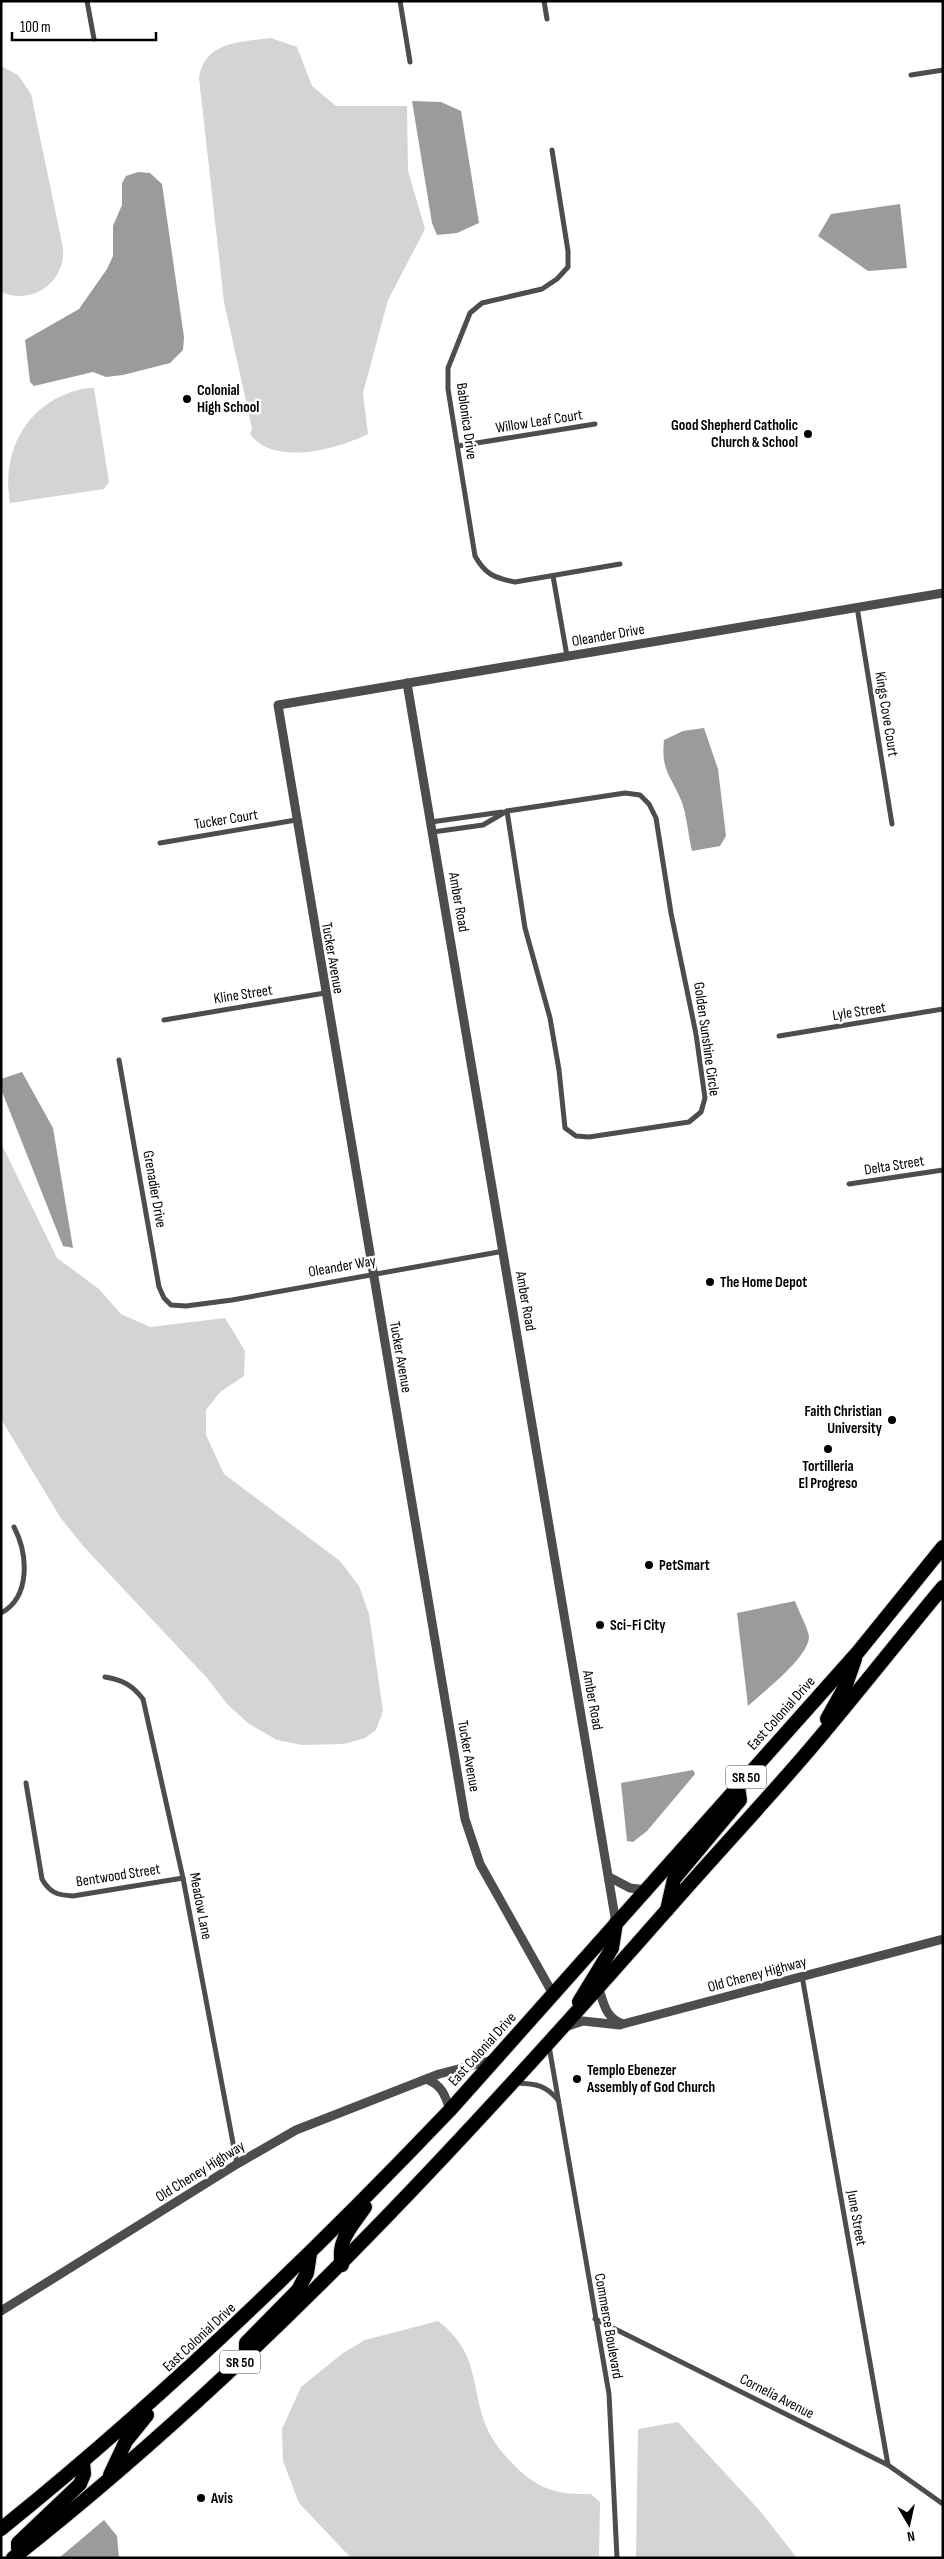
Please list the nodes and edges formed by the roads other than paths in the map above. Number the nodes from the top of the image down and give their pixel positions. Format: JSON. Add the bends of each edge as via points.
{"nodes":[{"id":1,"x":88,"y":1,"type":"edge"},
{"id":2,"x":400,"y":1,"type":"edge"},
{"id":3,"x":544,"y":1,"type":"edge"},
{"id":4,"x":547,"y":19,"type":"dead end"},
{"id":5,"x":94,"y":39,"type":"dead end"},
{"id":6,"x":410,"y":62,"type":"dead end"},
{"id":7,"x":943,"y":70,"type":"edge"},
{"id":8,"x":911,"y":75,"type":"dead end"},
{"id":9,"x":552,"y":150,"type":"dead end"},
{"id":10,"x":595,"y":424,"type":"dead end"},
{"id":11,"x":458,"y":446,"type":"junction"},
{"id":12,"x":620,"y":564,"type":"dead end"},
{"id":13,"x":553,"y":576,"type":"junction"},
{"id":14,"x":943,"y":593,"type":"edge"},
{"id":15,"x":857,"y":607,"type":"junction"},
{"id":16,"x":567,"y":656,"type":"junction"},
{"id":17,"x":407,"y":684,"type":"junction"},
{"id":18,"x":278,"y":706,"type":"joint"},
{"id":19,"x":507,"y":812,"type":"junction"},
{"id":20,"x":296,"y":820,"type":"junction"},
{"id":21,"x":431,"y":822,"type":"junction"},
{"id":22,"x":892,"y":824,"type":"dead end"},
{"id":23,"x":433,"y":832,"type":"junction"},
{"id":24,"x":160,"y":843,"type":"dead end"},
{"id":25,"x":325,"y":993,"type":"junction"},
{"id":26,"x":943,"y":1009,"type":"edge"},
{"id":27,"x":164,"y":1020,"type":"dead end"},
{"id":28,"x":779,"y":1036,"type":"dead end"},
{"id":29,"x":119,"y":1060,"type":"dead end"},
{"id":30,"x":943,"y":1170,"type":"edge"},
{"id":31,"x":849,"y":1184,"type":"dead end"},
{"id":32,"x":504,"y":1251,"type":"junction"},
{"id":33,"x":373,"y":1273,"type":"junction"},
{"id":34,"x":186,"y":1306,"type":"joint"},
{"id":35,"x":14,"y":1527,"type":"dead end"},
{"id":36,"x":943,"y":1547,"type":"edge"},
{"id":37,"x":943,"y":1587,"type":"edge"},
{"id":38,"x":943,"y":1592,"type":"edge"},
{"id":39,"x":930,"y":1603,"type":"junction"},
{"id":40,"x":1,"y":1613,"type":"edge"},
{"id":41,"x":858,"y":1652,"type":"junction"},
{"id":42,"x":105,"y":1677,"type":"dead end"},
{"id":43,"x":811,"y":1748,"type":"junction"},
{"id":44,"x":26,"y":1783,"type":"dead end"},
{"id":45,"x":738,"y":1786,"type":"junction"},
{"id":46,"x":609,"y":1877,"type":"junction"},
{"id":47,"x":183,"y":1878,"type":"junction"},
{"id":48,"x":646,"y":1890,"type":"junction"},
{"id":49,"x":666,"y":1910,"type":"junction"},
{"id":50,"x":616,"y":1923,"type":"junction"},
{"id":51,"x":943,"y":1939,"type":"edge"},
{"id":52,"x":802,"y":1976,"type":"junction"},
{"id":53,"x":599,"y":1989,"type":"junction"},
{"id":54,"x":553,"y":1994,"type":"junction"},
{"id":55,"x":623,"y":2024,"type":"junction"},
{"id":56,"x":562,"y":2029,"type":"junction"},
{"id":57,"x":549,"y":2044,"type":"junction"},
{"id":58,"x":495,"y":2059,"type":"junction"},
{"id":59,"x":426,"y":2079,"type":"junction"},
{"id":60,"x":514,"y":2083,"type":"junction"},
{"id":61,"x":558,"y":2100,"type":"junction"},
{"id":62,"x":450,"y":2110,"type":"junction"},
{"id":63,"x":237,"y":2164,"type":"junction"},
{"id":64,"x":381,"y":2182,"type":"junction"},
{"id":65,"x":310,"y":2254,"type":"junction"},
{"id":66,"x":342,"y":2264,"type":"junction"},
{"id":67,"x":1,"y":2311,"type":"edge"},
{"id":68,"x":595,"y":2319,"type":"junction"},
{"id":69,"x":247,"y":2354,"type":"junction"},
{"id":70,"x":171,"y":2385,"type":"junction"},
{"id":71,"x":83,"y":2462,"type":"junction"},
{"id":72,"x":888,"y":2465,"type":"junction"},
{"id":73,"x":110,"y":2477,"type":"junction"},
{"id":74,"x":943,"y":2504,"type":"edge"},
{"id":75,"x":1,"y":2529,"type":"edge"},
{"id":76,"x":16,"y":2556,"type":"edge"},
{"id":77,"x":617,"y":2558,"type":"edge"}],
"edges":[{"from":1,"to":5,"type":"street"},
{"from":2,"to":6,"type":"street"},
{"from":3,"to":4,"type":"street"},
{"from":7,"to":8,"type":"street"},
{"from":9,"to":11,"type":"street","name":"Bablonica Drive","via":[[568,267],[558,279],[542,289],[482,303],[470,314],[448,368],[448,389]]},
{"from":10,"to":11,"type":"street","name":"Willow Leaf Court"},
{"from":11,"to":13,"type":"street","name":"Bablonica Drive","via":[[474,556],[483,570],[515,582]]},
{"from":12,"to":13,"type":"street","name":"Bablonica Drive"},
{"from":13,"to":16,"type":"street"},
{"from":14,"to":15,"type":"street","name":"Oleander Drive"},
{"from":15,"to":16,"type":"street","name":"Oleander Drive"},
{"from":15,"to":22,"type":"street","name":"Kings Cove Court"},
{"from":16,"to":17,"type":"street","name":"Oleander Drive"},
{"from":17,"to":18,"type":"street","name":"Oleander Drive"},
{"from":17,"to":21,"type":"street","name":"Amber Road"},
{"from":18,"to":20,"type":"street","name":"Tucker Avenue"},
{"from":19,"to":19,"type":"street","name":"Golden Sunshine Circle","via":[[625,793],[640,795],[649,804],[656,818],[705,1098],[701,1112],[690,1122],[589,1137],[576,1136],[565,1128],[558,1062],[524,928]]},
{"from":19,"to":21,"type":"street","name":"Golden Sunshine Circle"},
{"from":19,"to":23,"type":"street","name":"Golden Sunshine Circle","via":[[483,825]]},
{"from":20,"to":24,"type":"street","name":"Tucker Court"},
{"from":20,"to":25,"type":"street","name":"Tucker Avenue"},
{"from":21,"to":23,"type":"street","name":"Amber Road"},
{"from":23,"to":32,"type":"street","name":"Amber Road"},
{"from":25,"to":27,"type":"street","name":"Kline Street"},
{"from":25,"to":33,"type":"street","name":"Tucker Avenue"},
{"from":26,"to":28,"type":"street","name":"Lyle Street"},
{"from":29,"to":34,"type":"street","name":"Grenadier Drive","via":[[159,1286],[171,1305]]},
{"from":30,"to":31,"type":"street","name":"Delta Street"},
{"from":32,"to":33,"type":"street","name":"Oleander Way"},
{"from":32,"to":46,"type":"street","name":"Amber Road"},
{"from":33,"to":34,"type":"street","name":"Oleander Way"},
{"from":33,"to":54,"type":"street","name":"Tucker Avenue","via":[[466,1819],[480,1864]]},
{"from":35,"to":40,"type":"street","via":[[20,1539],[25,1570],[20,1593],[13,1606]]},
{"from":36,"to":41,"type":"highway","name":"East Colonial Drive","number":"SR 50"},
{"from":37,"to":39,"type":"highway","number":"SR 50"},
{"from":38,"to":39,"type":"highway"},
{"from":39,"to":43,"type":"highway","number":"SR 50"},
{"from":41,"to":43,"type":"highway","via":[[846,1685]]},
{"from":41,"to":45,"type":"highway","name":"East Colonial Drive","number":"SR 50"},
{"from":42,"to":47,"type":"street","name":"Meadow Lane","via":[[123,1680],[143,1699]]},
{"from":43,"to":49,"type":"highway","number":"SR 50"},
{"from":44,"to":47,"type":"street","name":"Bentwood Street","via":[[42,1879],[48,1890],[58,1895],[73,1896]]},
{"from":45,"to":48,"type":"highway","name":"East Colonial Drive","number":"SR 50"},
{"from":45,"to":49,"type":"highway","via":[[740,1800],[674,1879]]},
{"from":46,"to":48,"type":"street","via":[[630,1888]]},
{"from":46,"to":50,"type":"street","name":"Amber Road"},
{"from":47,"to":63,"type":"street","name":"Meadow Lane"},
{"from":48,"to":50,"type":"highway","name":"East Colonial Drive","number":"SR 50"},
{"from":49,"to":53,"type":"highway","number":"SR 50"},
{"from":50,"to":54,"type":"highway","name":"East Colonial Drive","number":"SR 50"},
{"from":50,"to":56,"type":"highway","via":[[612,1948]]},
{"from":51,"to":52,"type":"street","name":"Old Cheney Highway"},
{"from":52,"to":55,"type":"street","name":"Old Cheney Highway"},
{"from":52,"to":72,"type":"street","name":"June Street"},
{"from":53,"to":55,"type":"street","via":[[606,2010],[613,2020]]},
{"from":53,"to":56,"type":"highway","number":"SR 50"},
{"from":54,"to":58,"type":"highway","name":"East Colonial Drive","number":"SR 50"},
{"from":55,"to":56,"type":"street","name":"Old Cheney Highway","via":[[583,2021]]},
{"from":56,"to":57,"type":"highway","number":"SR 50"},
{"from":57,"to":60,"type":"highway","number":"SR 50"},
{"from":57,"to":61,"type":"street","name":"Commerce Boulevard"},
{"from":58,"to":59,"type":"street","name":"Old Cheney Highway"},
{"from":58,"to":62,"type":"highway","name":"East Colonial Drive","number":"SR 50"},
{"from":59,"to":62,"type":"street","via":[[442,2089]]},
{"from":59,"to":63,"type":"street","name":"Old Cheney Highway","via":[[296,2130]]},
{"from":60,"to":61,"type":"street","via":[[540,2084],[550,2089]]},
{"from":60,"to":66,"type":"highway","number":"SR 50"},
{"from":61,"to":68,"type":"street","name":"Commerce Boulevard"},
{"from":62,"to":64,"type":"highway","name":"East Colonial Drive","number":"SR 50"},
{"from":63,"to":67,"type":"street","name":"Old Cheney Highway"},
{"from":64,"to":65,"type":"highway","name":"East Colonial Drive","number":"SR 50"},
{"from":64,"to":66,"type":"highway","via":[[342,2241],[339,2253]]},
{"from":65,"to":69,"type":"highway","via":[[307,2273],[298,2290],[246,2343]]},
{"from":65,"to":70,"type":"highway","name":"East Colonial Drive","number":"SR 50"},
{"from":66,"to":69,"type":"highway","number":"SR 50"},
{"from":68,"to":72,"type":"street","name":"Cornelia Avenue"},
{"from":68,"to":77,"type":"street","name":"Commerce Boulevard","via":[[609,2394]]},
{"from":69,"to":73,"type":"highway","number":"SR 50"},
{"from":70,"to":71,"type":"highway","name":"East Colonial Drive","number":"SR 50"},
{"from":70,"to":73,"type":"highway","via":[[126,2441]]},
{"from":71,"to":75,"type":"highway","name":"East Colonial Drive","number":"SR 50"},
{"from":71,"to":76,"type":"highway","via":[[84,2474],[80,2484],[18,2543]]},
{"from":72,"to":74,"type":"street","name":"Cornelia Avenue"},
{"from":73,"to":76,"type":"highway","number":"SR 50"}]}
